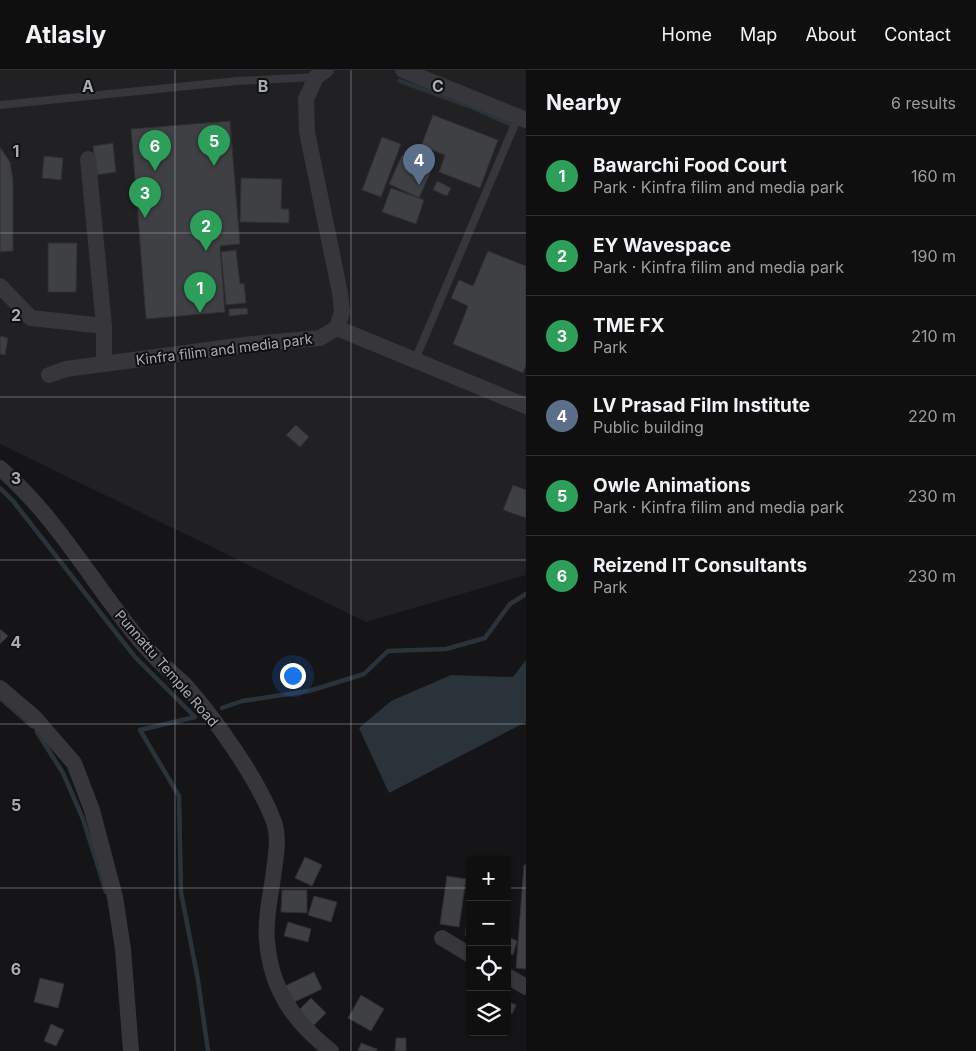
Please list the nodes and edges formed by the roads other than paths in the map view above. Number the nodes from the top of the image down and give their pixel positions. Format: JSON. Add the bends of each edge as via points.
{"nodes":[{"id":1,"x":403,"y":70,"type":"edge"},
{"id":2,"x":321,"y":73,"type":"edge"},
{"id":3,"x":0,"y":105,"type":"edge"},
{"id":4,"x":522,"y":118,"type":"edge"},
{"id":5,"x":88,"y":159,"type":"dead end"},
{"id":6,"x":0,"y":286,"type":"edge"},
{"id":7,"x":104,"y":326,"type":"junction"},
{"id":8,"x":337,"y":328,"type":"junction"},
{"id":9,"x":415,"y":360,"type":"junction"},
{"id":10,"x":104,"y":364,"type":"junction"},
{"id":11,"x":49,"y":374,"type":"dead end"},
{"id":12,"x":526,"y":406,"type":"edge"},
{"id":13,"x":0,"y":468,"type":"edge"},
{"id":14,"x":0,"y":688,"type":"edge"},
{"id":15,"x":442,"y":938,"type":"dead end"},
{"id":16,"x":466,"y":952,"type":"edge"},
{"id":17,"x":511,"y":978,"type":"edge"},
{"id":18,"x":526,"y":987,"type":"edge"},
{"id":19,"x":131,"y":1051,"type":"edge"},
{"id":20,"x":332,"y":1051,"type":"edge"}],
"edges":[{"from":1,"to":4,"type":"street"},
{"from":2,"to":3,"type":"lane"},
{"from":2,"to":8,"type":"street","via":[[306,99],[307,132],[340,293],[342,312]]},
{"from":4,"to":9,"type":"lane"},
{"from":5,"to":7,"type":"street"},
{"from":6,"to":7,"type":"street","via":[[31,318]]},
{"from":7,"to":10,"type":"street"},
{"from":8,"to":9,"type":"street"},
{"from":8,"to":10,"type":"street","name":"Kinfra filim and media park","via":[[320,338]]},
{"from":9,"to":12,"type":"street"},
{"from":10,"to":11,"type":"street","name":"Kinfra filim and media park"},
{"from":13,"to":20,"type":"street","name":"Punnattu Temple Road","via":[[20,486],[63,537],[127,624],[214,718],[262,795],[275,823],[277,842],[266,940],[272,976],[306,1031]]},
{"from":14,"to":19,"type":"street","via":[[34,716],[74,763],[92,810],[115,897],[123,949]]},
{"from":15,"to":16,"type":"street"},
{"from":17,"to":18,"type":"street"}]}
